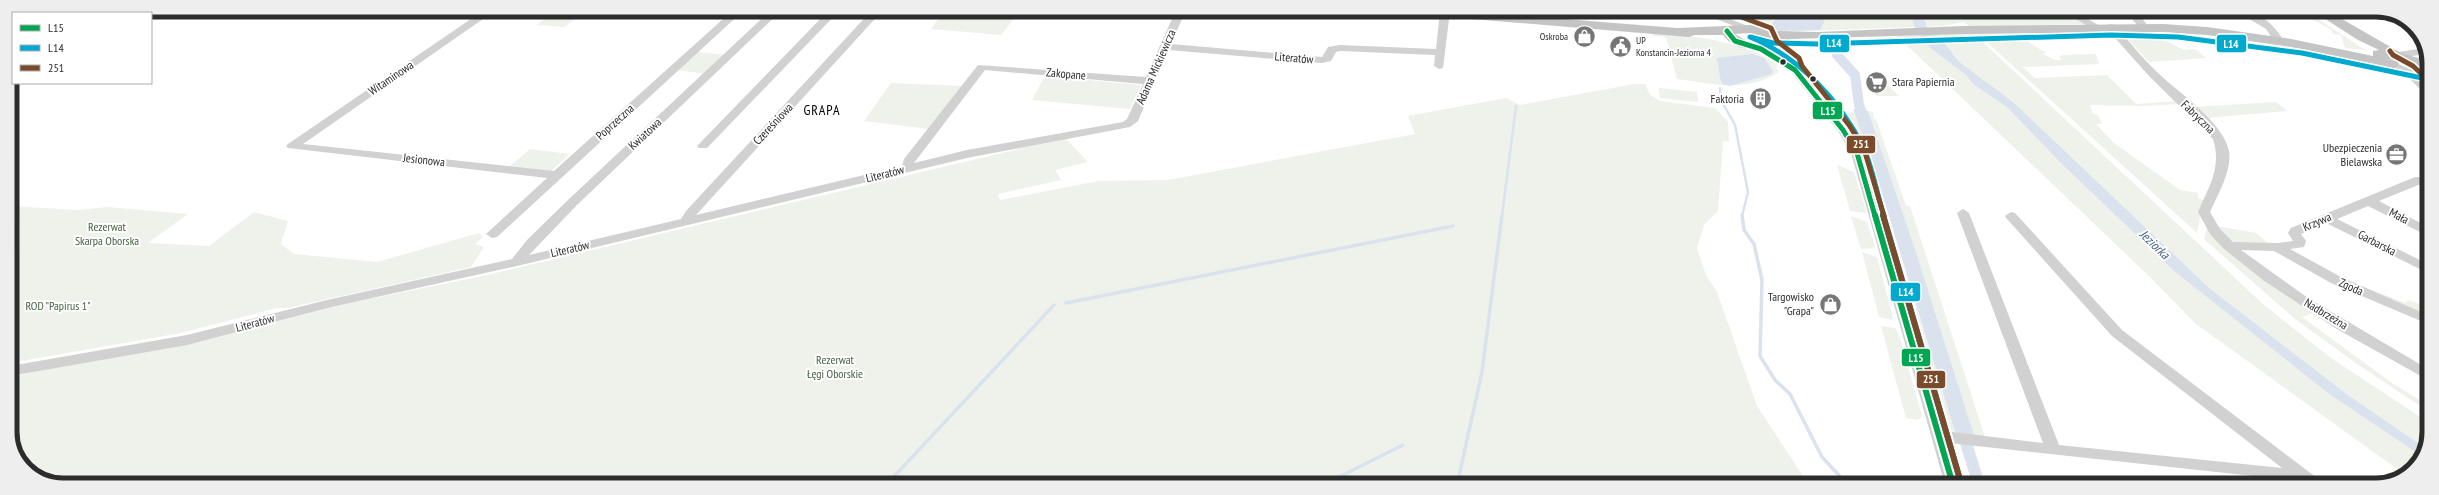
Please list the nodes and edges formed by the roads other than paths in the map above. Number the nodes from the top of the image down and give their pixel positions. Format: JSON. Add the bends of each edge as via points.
{"nodes":[{"id":1,"x":481,"y":17,"type":"edge"},
{"id":2,"x":731,"y":17,"type":"edge"},
{"id":3,"x":770,"y":17,"type":"edge"},
{"id":4,"x":828,"y":17,"type":"edge"},
{"id":5,"x":872,"y":17,"type":"edge"},
{"id":6,"x":1178,"y":17,"type":"edge"},
{"id":7,"x":1444,"y":17,"type":"edge"},
{"id":8,"x":1506,"y":17,"type":"edge"},
{"id":9,"x":1711,"y":17,"type":"edge"},
{"id":10,"x":1717,"y":17,"type":"edge"},
{"id":11,"x":2081,"y":17,"type":"edge"},
{"id":12,"x":2136,"y":17,"type":"edge"},
{"id":13,"x":2252,"y":17,"type":"edge"},
{"id":14,"x":2329,"y":17,"type":"edge"},
{"id":15,"x":2111,"y":27,"type":"junction"},
{"id":16,"x":2144,"y":27,"type":"junction"},
{"id":17,"x":2098,"y":28,"type":"junction"},
{"id":18,"x":1730,"y":34,"type":"junction"},
{"id":19,"x":1766,"y":40,"type":"junction"},
{"id":20,"x":2278,"y":41,"type":"junction"},
{"id":21,"x":1749,"y":46,"type":"junction"},
{"id":22,"x":1164,"y":47,"type":"junction"},
{"id":23,"x":1441,"y":52,"type":"junction"},
{"id":24,"x":2421,"y":54,"type":"edge"},
{"id":25,"x":2408,"y":62,"type":"edge"},
{"id":26,"x":1439,"y":66,"type":"dead end"},
{"id":27,"x":1795,"y":70,"type":"junction"},
{"id":28,"x":2422,"y":77,"type":"edge"},
{"id":29,"x":1149,"y":81,"type":"junction"},
{"id":30,"x":2422,"y":85,"type":"edge"},
{"id":31,"x":1129,"y":123,"type":"joint"},
{"id":32,"x":292,"y":146,"type":"joint"},
{"id":33,"x":703,"y":146,"type":"dead end"},
{"id":34,"x":908,"y":168,"type":"junction"},
{"id":35,"x":556,"y":175,"type":"junction"},
{"id":36,"x":2419,"y":180,"type":"dead end"},
{"id":37,"x":2369,"y":201,"type":"junction"},
{"id":38,"x":1963,"y":213,"type":"dead end"},
{"id":39,"x":2010,"y":216,"type":"dead end"},
{"id":40,"x":2326,"y":218,"type":"junction"},
{"id":41,"x":686,"y":222,"type":"junction"},
{"id":42,"x":2422,"y":229,"type":"edge"},
{"id":43,"x":492,"y":234,"type":"dead end"},
{"id":44,"x":2229,"y":246,"type":"junction"},
{"id":45,"x":2277,"y":246,"type":"junction"},
{"id":46,"x":517,"y":262,"type":"junction"},
{"id":47,"x":2422,"y":266,"type":"edge"},
{"id":48,"x":2422,"y":317,"type":"edge"},
{"id":49,"x":17,"y":370,"type":"edge"},
{"id":50,"x":2422,"y":371,"type":"edge"},
{"id":51,"x":1946,"y":437,"type":"junction"},
{"id":52,"x":2053,"y":449,"type":"junction"},
{"id":53,"x":1952,"y":478,"type":"edge"},
{"id":54,"x":2292,"y":478,"type":"edge"},
{"id":55,"x":2306,"y":478,"type":"edge"}],
"edges":[{"from":1,"to":32,"type":"street","name":"Witaminowa"},
{"from":2,"to":35,"type":"street","name":"Poprzeczna"},
{"from":3,"to":46,"type":"street","name":"Kwiatowa","via":[[573,202],[532,242]]},
{"from":4,"to":33,"type":"street"},
{"from":5,"to":41,"type":"street","name":"Czereśniowa","via":[[690,214]]},
{"from":6,"to":22,"type":"street","name":"Adama Mickiewicza"},
{"from":7,"to":23,"type":"street"},
{"from":8,"to":18,"type":"main road"},
{"from":9,"to":18,"type":"street"},
{"from":10,"to":19,"type":"street"},
{"from":11,"to":17,"type":"street"},
{"from":12,"to":16,"type":"street"},
{"from":13,"to":20,"type":"street","via":[[2269,27]]},
{"from":14,"to":25,"type":"main road"},
{"from":15,"to":16,"type":"main road"},
{"from":15,"to":17,"type":"main road"},
{"from":15,"to":44,"type":"street","name":"Fabryczna","via":[[2153,74],[2219,138],[2222,171],[2204,212],[2206,219]]},
{"from":16,"to":20,"type":"main road","via":[[2202,31]]},
{"from":17,"to":19,"type":"main road","via":[[1894,32]]},
{"from":18,"to":19,"type":"main road"},
{"from":18,"to":21,"type":"main road"},
{"from":19,"to":21,"type":"main road"},
{"from":19,"to":27,"type":"street","via":[[1794,64]]},
{"from":20,"to":25,"type":"main road"},
{"from":21,"to":27,"type":"street","via":[[1764,51]]},
{"from":22,"to":23,"type":"street","name":"Literatów","via":[[1322,60],[1328,59],[1332,49],[1340,48]]},
{"from":22,"to":29,"type":"street","name":"Adama Mickiewicza"},
{"from":23,"to":26,"type":"street"},
{"from":24,"to":25,"type":"street"},
{"from":25,"to":28,"type":"street"},
{"from":25,"to":30,"type":"street","via":[[2410,73]]},
{"from":27,"to":51,"type":"street","via":[[1843,130],[1857,153]]},
{"from":29,"to":31,"type":"street","name":"Adama Mickiewicza"},
{"from":29,"to":34,"type":"street","name":"Zakopane","via":[[982,67],[908,162]]},
{"from":31,"to":34,"type":"street","name":"Literatów","via":[[1005,146]]},
{"from":32,"to":35,"type":"street","name":"Jesionowa"},
{"from":34,"to":41,"type":"street","name":"Literatów"},
{"from":35,"to":43,"type":"street","name":"Poprzeczna"},
{"from":36,"to":37,"type":"street","name":"Krzywa"},
{"from":37,"to":40,"type":"street","name":"Krzywa"},
{"from":37,"to":42,"type":"street","name":"Mała"},
{"from":38,"to":52,"type":"street"},
{"from":39,"to":55,"type":"street","via":[[2117,333]]},
{"from":40,"to":45,"type":"street","name":"Krzywa","via":[[2294,232],[2301,242],[2299,244]]},
{"from":40,"to":47,"type":"street","name":"Garbarska"},
{"from":41,"to":46,"type":"street","name":"Literatów"},
{"from":44,"to":45,"type":"street","name":"Krzywa"},
{"from":44,"to":50,"type":"street","name":"Nadbrzeżna","via":[[2244,260],[2295,296]]},
{"from":45,"to":48,"type":"street","name":"Zgoda","via":[[2336,280]]},
{"from":46,"to":49,"type":"street","name":"Literatów","via":[[327,304],[187,340]]},
{"from":51,"to":52,"type":"street"},
{"from":51,"to":53,"type":"street"},
{"from":52,"to":54,"type":"street"}]}
